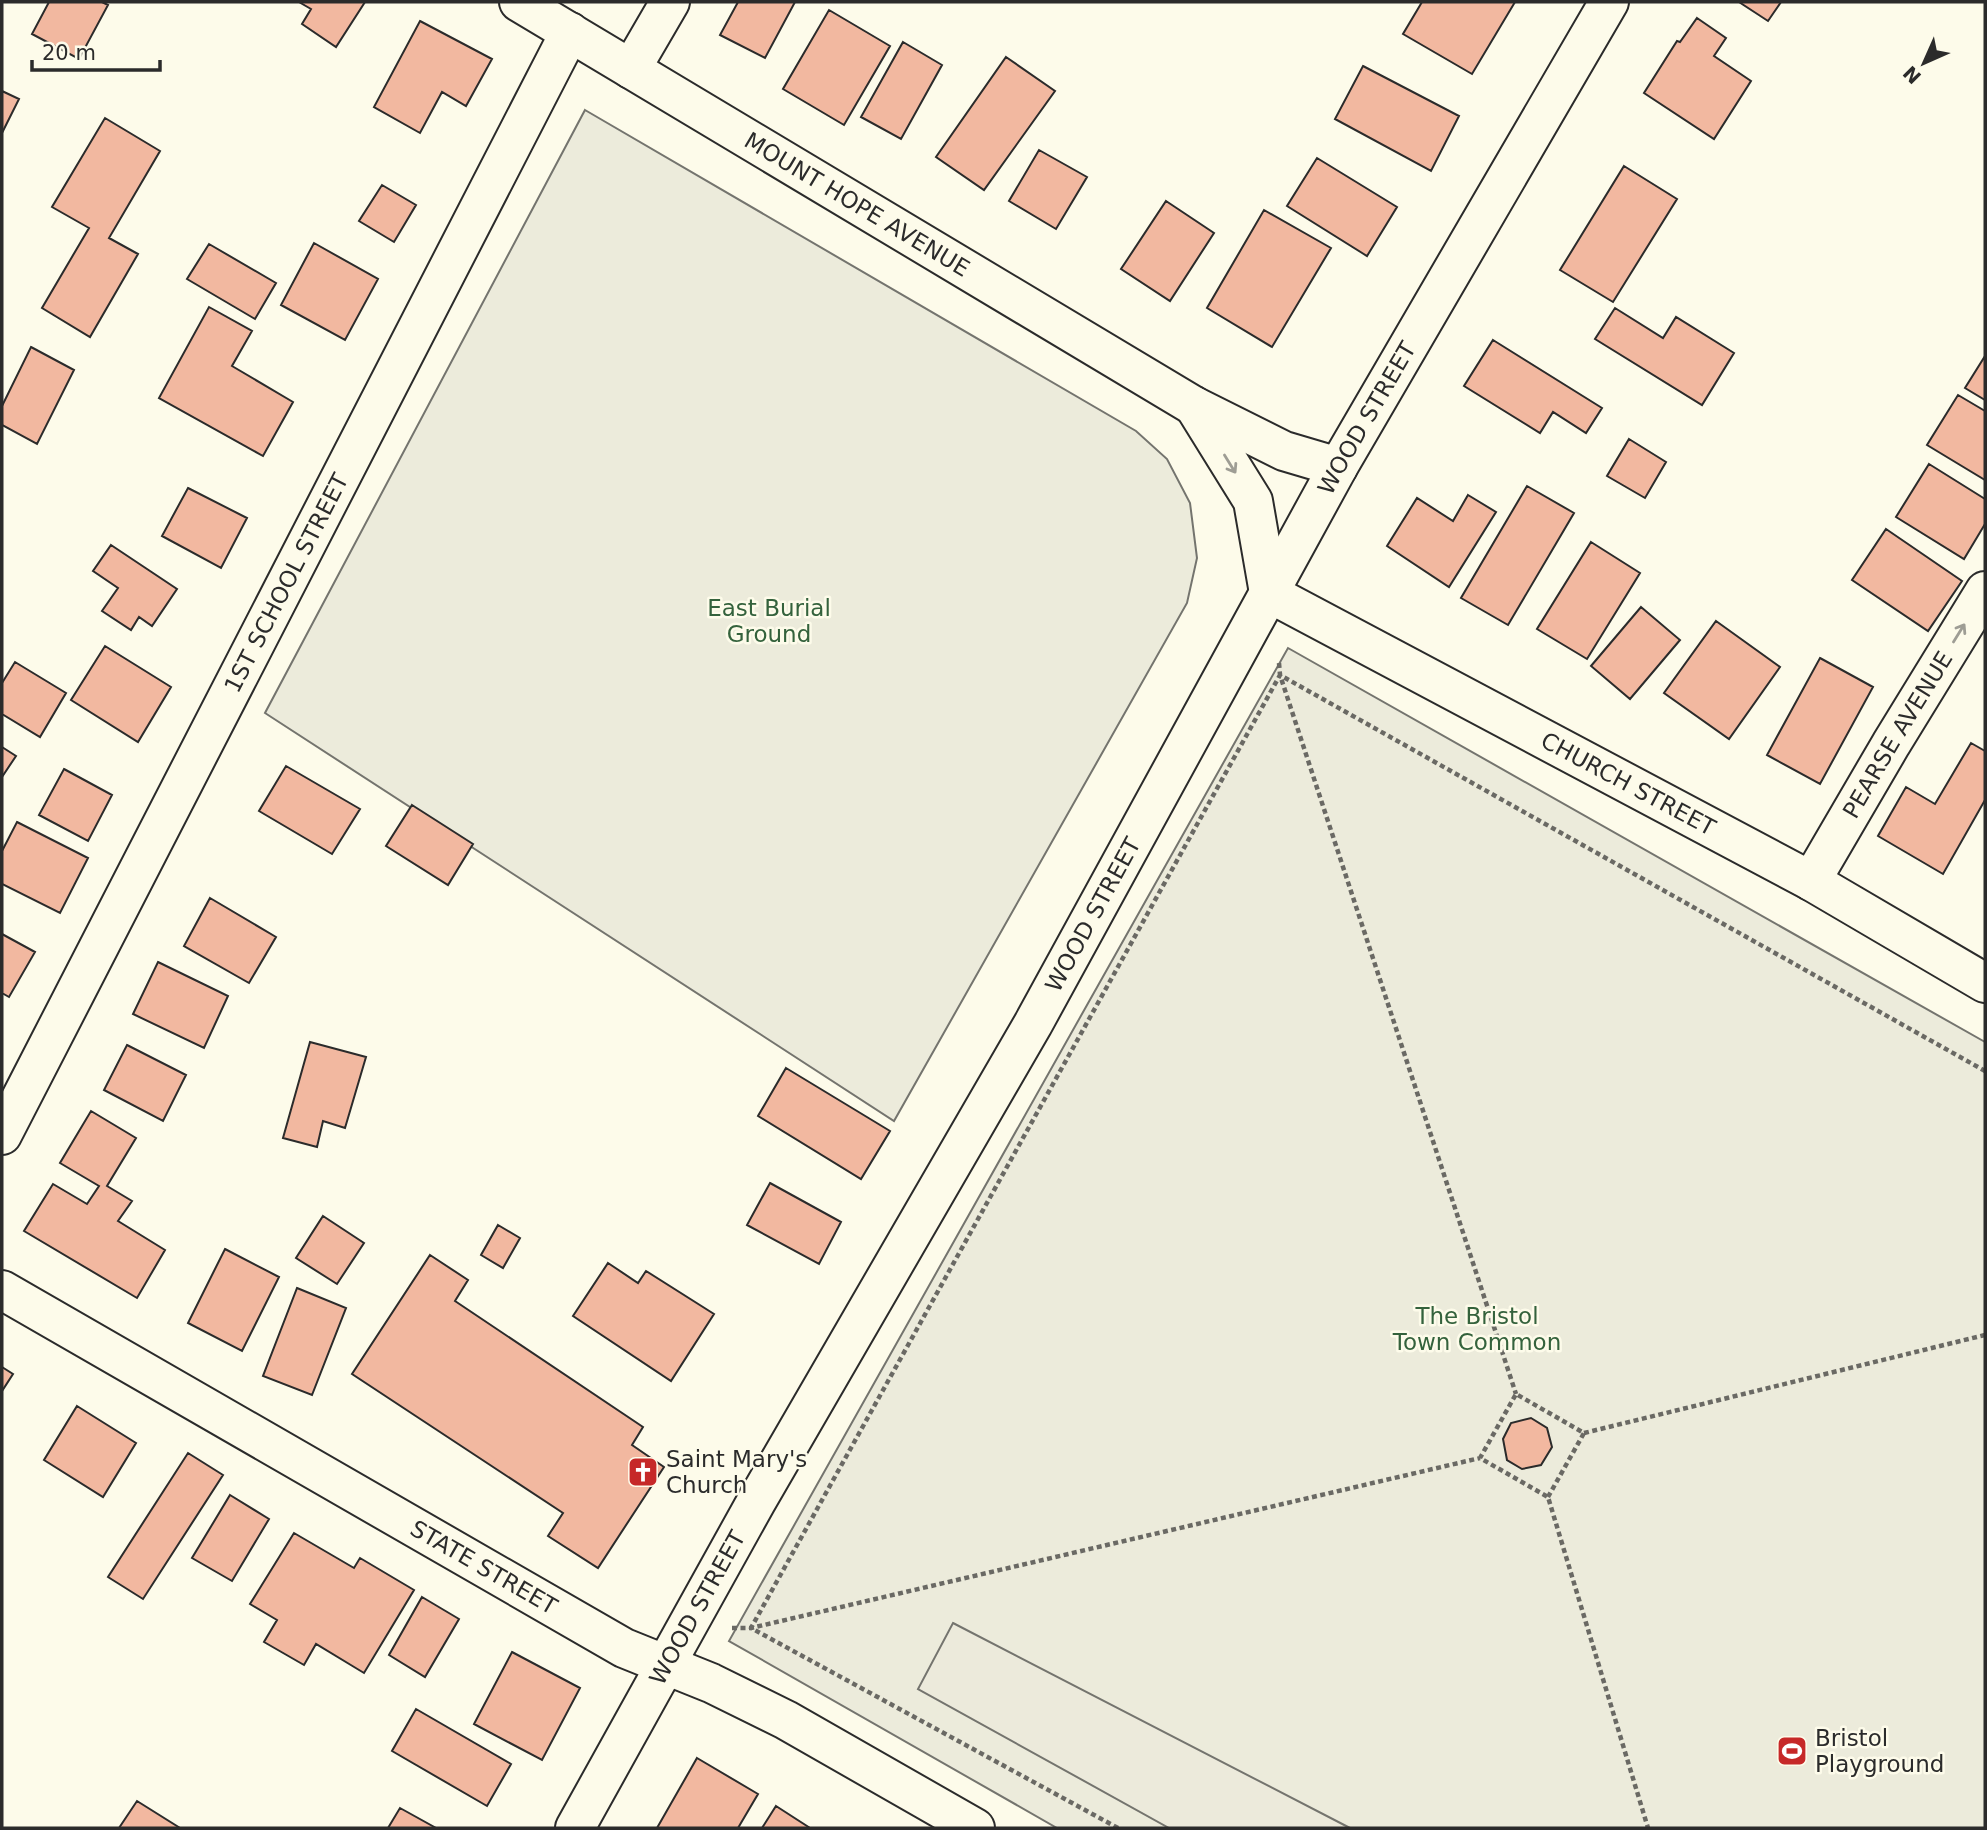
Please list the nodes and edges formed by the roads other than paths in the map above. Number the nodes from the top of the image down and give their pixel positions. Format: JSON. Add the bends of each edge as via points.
{"nodes":[{"id":1,"x":519,"y":2,"type":"edge"},
{"id":2,"x":670,"y":2,"type":"edge"},
{"id":3,"x":1609,"y":2,"type":"edge"},
{"id":4,"x":570,"y":32,"type":"junction"},
{"id":5,"x":631,"y":69,"type":"junction"},
{"id":6,"x":1194,"y":406,"type":"junction"},
{"id":7,"x":1338,"y":467,"type":"junction"},
{"id":8,"x":1985,"y":591,"type":"edge"},
{"id":9,"x":1269,"y":593,"type":"junction"},
{"id":10,"x":1811,"y":881,"type":"junction"},
{"id":11,"x":1985,"y":983,"type":"edge"},
{"id":12,"x":2,"y":1135,"type":"edge"},
{"id":13,"x":2,"y":1290,"type":"edge"},
{"id":14,"x":667,"y":1667,"type":"junction"},
{"id":15,"x":575,"y":1828,"type":"edge"},
{"id":16,"x":975,"y":1828,"type":"edge"}],
"edges":[{"from":1,"to":4,"type":"street","name":"MOUNT HOPE AVENUE"},
{"from":2,"to":5,"type":"street"},
{"from":3,"to":7,"type":"street","name":"WOOD STREET"},
{"from":4,"to":5,"type":"street","name":"MOUNT HOPE AVENUE"},
{"from":4,"to":12,"type":"street","name":"1ST SCHOOL STREET"},
{"from":5,"to":6,"type":"street","name":"MOUNT HOPE AVENUE"},
{"from":6,"to":7,"type":"street","name":"MOUNT HOPE AVENUE","via":[[1284,451]]},
{"from":6,"to":9,"type":"street","name":"MOUNT HOPE AVENUE","one_way":true,"via":[[1253,501]]},
{"from":7,"to":9,"type":"street","name":"WOOD STREET"},
{"from":10,"to":8,"type":"street","name":"PEARSE AVENUE","one_way":true},
{"from":9,"to":10,"type":"street","name":"CHURCH STREET"},
{"from":9,"to":14,"type":"street","name":"WOOD STREET","via":[[1033,1024],[756,1502]]},
{"from":10,"to":11,"type":"street","name":"CHURCH STREET"},
{"from":13,"to":14,"type":"street","name":"STATE STREET","via":[[624,1648]]},
{"from":14,"to":15,"type":"street","name":"WOOD STREET"},
{"from":14,"to":16,"type":"street","name":"STATE STREET","via":[[786,1720]]}]}
